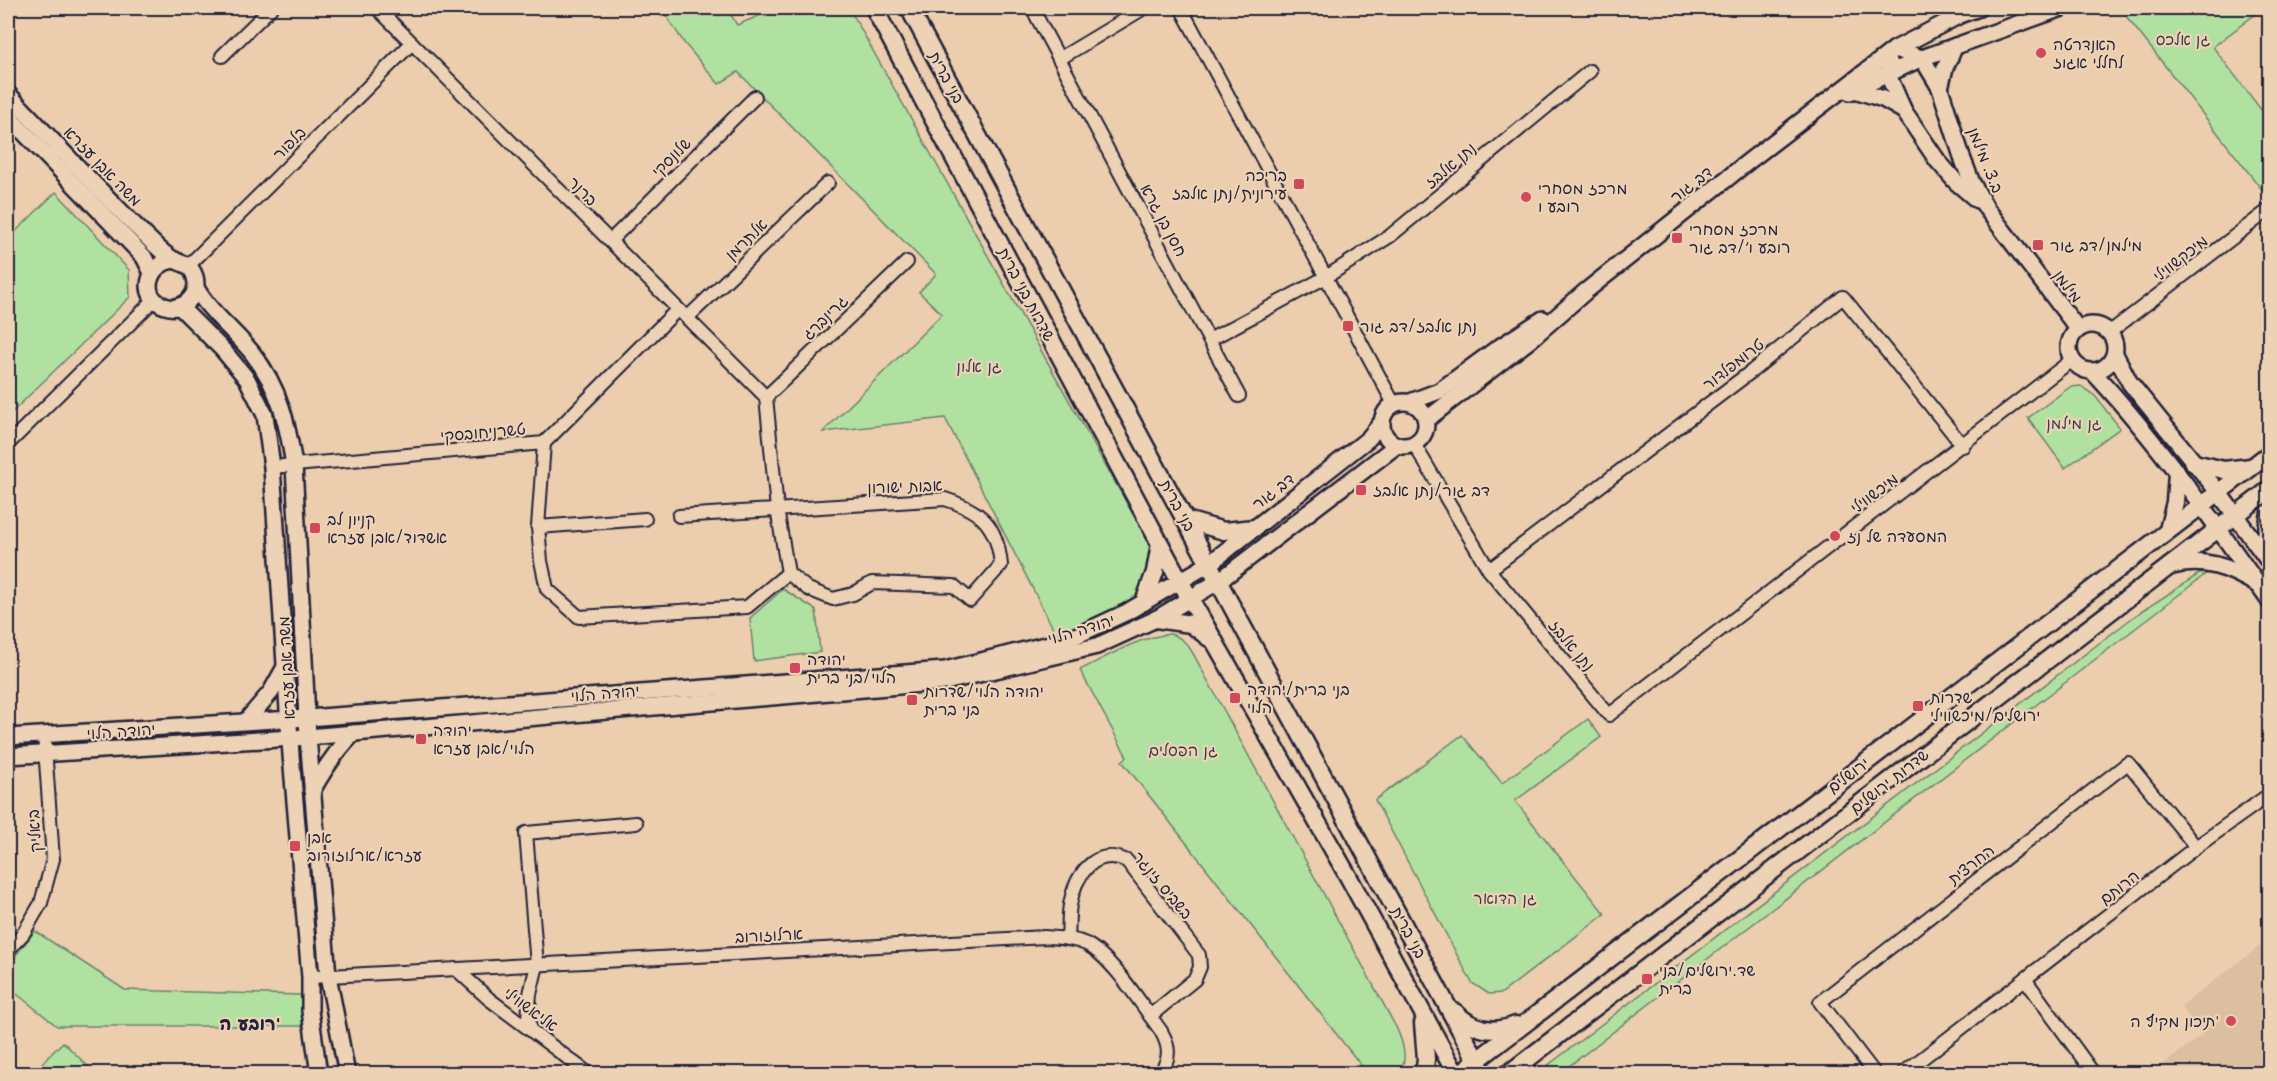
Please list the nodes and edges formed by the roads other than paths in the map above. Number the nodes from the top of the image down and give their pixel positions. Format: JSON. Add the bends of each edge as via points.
{"nodes":[{"id":1,"x":271,"y":8,"type":"edge"},
{"id":2,"x":377,"y":8,"type":"edge"},
{"id":3,"x":874,"y":8,"type":"edge"},
{"id":4,"x":909,"y":8,"type":"edge"},
{"id":5,"x":1032,"y":8,"type":"edge"},
{"id":6,"x":1144,"y":8,"type":"edge"},
{"id":7,"x":1181,"y":8,"type":"edge"},
{"id":8,"x":1979,"y":8,"type":"edge"},
{"id":9,"x":2062,"y":8,"type":"edge"},
{"id":10,"x":412,"y":43,"type":"junction"},
{"id":11,"x":1955,"y":46,"type":"junction"},
{"id":12,"x":1895,"y":49,"type":"junction"},
{"id":13,"x":222,"y":56,"type":"dead end"},
{"id":14,"x":1922,"y":58,"type":"junction"},
{"id":15,"x":1059,"y":59,"type":"junction"},
{"id":16,"x":1590,"y":71,"type":"dead end"},
{"id":17,"x":1888,"y":75,"type":"junction"},
{"id":18,"x":1940,"y":88,"type":"junction"},
{"id":19,"x":1855,"y":90,"type":"junction"},
{"id":20,"x":8,"y":94,"type":"edge"},
{"id":21,"x":755,"y":97,"type":"dead end"},
{"id":22,"x":1821,"y":107,"type":"junction"},
{"id":23,"x":1904,"y":111,"type":"junction"},
{"id":24,"x":8,"y":116,"type":"edge"},
{"id":25,"x":828,"y":183,"type":"dead end"},
{"id":26,"x":1986,"y":208,"type":"junction"},
{"id":27,"x":2270,"y":209,"type":"edge"},
{"id":28,"x":610,"y":241,"type":"junction"},
{"id":29,"x":907,"y":261,"type":"dead end"},
{"id":30,"x":182,"y":263,"type":"junction"},
{"id":31,"x":152,"y":273,"type":"junction"},
{"id":32,"x":1326,"y":277,"type":"junction"},
{"id":33,"x":196,"y":288,"type":"junction"},
{"id":34,"x":1586,"y":291,"type":"junction"},
{"id":35,"x":155,"y":299,"type":"junction"},
{"id":36,"x":179,"y":306,"type":"junction"},
{"id":37,"x":678,"y":309,"type":"junction"},
{"id":38,"x":687,"y":318,"type":"junction"},
{"id":39,"x":2078,"y":329,"type":"junction"},
{"id":40,"x":2110,"y":332,"type":"junction"},
{"id":41,"x":1209,"y":340,"type":"junction"},
{"id":42,"x":2115,"y":354,"type":"junction"},
{"id":43,"x":2072,"y":360,"type":"junction"},
{"id":44,"x":2092,"y":371,"type":"junction"},
{"id":45,"x":1239,"y":396,"type":"dead end"},
{"id":46,"x":766,"y":397,"type":"junction"},
{"id":47,"x":1410,"y":402,"type":"junction"},
{"id":48,"x":1394,"y":404,"type":"junction"},
{"id":49,"x":1426,"y":420,"type":"junction"},
{"id":50,"x":1382,"y":422,"type":"junction"},
{"id":51,"x":544,"y":443,"type":"junction"},
{"id":52,"x":8,"y":444,"type":"edge"},
{"id":53,"x":1414,"y":444,"type":"junction"},
{"id":54,"x":1397,"y":445,"type":"junction"},
{"id":55,"x":1963,"y":446,"type":"junction"},
{"id":56,"x":2270,"y":453,"type":"edge"},
{"id":57,"x":2194,"y":463,"type":"junction"},
{"id":58,"x":294,"y":465,"type":"junction"},
{"id":59,"x":272,"y":467,"type":"junction"},
{"id":60,"x":2251,"y":467,"type":"junction"},
{"id":61,"x":2177,"y":472,"type":"junction"},
{"id":62,"x":2270,"y":489,"type":"edge"},
{"id":63,"x":2219,"y":493,"type":"junction"},
{"id":64,"x":2202,"y":505,"type":"junction"},
{"id":65,"x":777,"y":509,"type":"junction"},
{"id":66,"x":2270,"y":512,"type":"edge"},
{"id":67,"x":679,"y":516,"type":"dead end"},
{"id":68,"x":2235,"y":516,"type":"junction"},
{"id":69,"x":645,"y":519,"type":"dead end"},
{"id":70,"x":1186,"y":520,"type":"junction"},
{"id":71,"x":538,"y":527,"type":"junction"},
{"id":72,"x":1255,"y":528,"type":"junction"},
{"id":73,"x":2218,"y":528,"type":"junction"},
{"id":74,"x":2168,"y":530,"type":"junction"},
{"id":75,"x":1160,"y":544,"type":"junction"},
{"id":76,"x":2270,"y":562,"type":"edge"},
{"id":77,"x":1209,"y":564,"type":"junction"},
{"id":78,"x":2166,"y":567,"type":"junction"},
{"id":79,"x":1489,"y":570,"type":"junction"},
{"id":80,"x":788,"y":573,"type":"junction"},
{"id":81,"x":1180,"y":581,"type":"junction"},
{"id":82,"x":1219,"y":581,"type":"junction"},
{"id":83,"x":2257,"y":584,"type":"junction"},
{"id":84,"x":1190,"y":599,"type":"junction"},
{"id":85,"x":1144,"y":602,"type":"junction"},
{"id":86,"x":2270,"y":602,"type":"edge"},
{"id":87,"x":1156,"y":619,"type":"junction"},
{"id":88,"x":1216,"y":644,"type":"junction"},
{"id":89,"x":285,"y":667,"type":"junction"},
{"id":90,"x":1609,"y":715,"type":"joint"},
{"id":91,"x":307,"y":718,"type":"junction"},
{"id":92,"x":289,"y":719,"type":"junction"},
{"id":93,"x":246,"y":721,"type":"junction"},
{"id":94,"x":354,"y":733,"type":"junction"},
{"id":95,"x":44,"y":734,"type":"junction"},
{"id":96,"x":8,"y":737,"type":"edge"},
{"id":97,"x":308,"y":737,"type":"junction"},
{"id":98,"x":290,"y":738,"type":"junction"},
{"id":99,"x":46,"y":753,"type":"junction"},
{"id":100,"x":8,"y":756,"type":"edge"},
{"id":101,"x":2270,"y":786,"type":"edge"},
{"id":102,"x":312,"y":791,"type":"junction"},
{"id":103,"x":2270,"y":794,"type":"edge"},
{"id":104,"x":2233,"y":821,"type":"junction"},
{"id":105,"x":636,"y":823,"type":"dead end"},
{"id":106,"x":2196,"y":848,"type":"junction"},
{"id":107,"x":1068,"y":938,"type":"junction"},
{"id":108,"x":8,"y":950,"type":"edge"},
{"id":109,"x":537,"y":965,"type":"junction"},
{"id":110,"x":456,"y":969,"type":"junction"},
{"id":111,"x":328,"y":976,"type":"junction"},
{"id":112,"x":310,"y":977,"type":"junction"},
{"id":113,"x":2025,"y":979,"type":"junction"},
{"id":114,"x":1447,"y":1002,"type":"junction"},
{"id":115,"x":1421,"y":1010,"type":"junction"},
{"id":116,"x":1150,"y":1016,"type":"junction"},
{"id":117,"x":1528,"y":1021,"type":"junction"},
{"id":118,"x":531,"y":1029,"type":"junction"},
{"id":119,"x":1536,"y":1053,"type":"junction"},
{"id":120,"x":1480,"y":1067,"type":"edge"},
{"id":121,"x":319,"y":1074,"type":"edge"},
{"id":122,"x":347,"y":1074,"type":"edge"},
{"id":123,"x":588,"y":1074,"type":"edge"},
{"id":124,"x":1159,"y":1074,"type":"edge"},
{"id":125,"x":1424,"y":1074,"type":"edge"},
{"id":126,"x":1457,"y":1074,"type":"edge"},
{"id":127,"x":1508,"y":1074,"type":"edge"},
{"id":128,"x":1522,"y":1074,"type":"edge"},
{"id":129,"x":1875,"y":1074,"type":"edge"},
{"id":130,"x":1902,"y":1074,"type":"edge"},
{"id":131,"x":2094,"y":1074,"type":"edge"}],
"edges":[{"from":1,"to":13,"type":"street"},
{"from":2,"to":10,"type":"street","name":"ברנר"},
{"from":3,"to":75,"type":"main road","name":"שדרות בני ברית"},
{"from":4,"to":70,"type":"main road","name":"בני ברית"},
{"from":5,"to":15,"type":"street","name":"חסן בן גרא"},
{"from":6,"to":15,"type":"street"},
{"from":7,"to":32,"type":"street"},
{"from":8,"to":12,"type":"street","name":"דב גור"},
{"from":9,"to":11,"type":"street","name":"דב גור"},
{"from":10,"to":28,"type":"street","name":"ברנר"},
{"from":10,"to":30,"type":"street","name":"בלפור"},
{"from":11,"to":14,"type":"street","name":"דב גור"},
{"from":11,"to":18,"type":"street"},
{"from":12,"to":14,"type":"street"},
{"from":12,"to":17,"type":"street"},
{"from":12,"to":22,"type":"street","name":"דב גור"},
{"from":14,"to":17,"type":"street","name":"דב גור"},
{"from":14,"to":18,"type":"street","name":"ב.צ. מילמן"},
{"from":15,"to":41,"type":"street","name":"חסן בן גרא"},
{"from":16,"to":32,"type":"street","name":"נתן אלבז","via":[[1389,236]]},
{"from":17,"to":19,"type":"street","name":"דב גור"},
{"from":17,"to":23,"type":"street","name":"ב.צ. מילמן"},
{"from":18,"to":26,"type":"street","name":"ב.צ. מילמן","via":[[1963,160]]},
{"from":19,"to":22,"type":"street","name":"דב גור"},
{"from":19,"to":23,"type":"street"},
{"from":20,"to":30,"type":"street","name":"משה אבן עזרא","via":[[155,245]]},
{"from":21,"to":28,"type":"street","name":"שלונסקי"},
{"from":22,"to":34,"type":"street","name":"דב גור"},
{"from":23,"to":26,"type":"street","name":"ב.צ. מילמן","via":[[1937,160]]},
{"from":24,"to":31,"type":"street","name":"משה אבן עזרא","via":[[144,257]]},
{"from":25,"to":38,"type":"street","name":"אלתרמן"},
{"from":26,"to":39,"type":"street","name":"מילמן"},
{"from":27,"to":40,"type":"street","name":"מיכקשווילי"},
{"from":28,"to":37,"type":"street","name":"ברנר"},
{"from":29,"to":46,"type":"street","name":"גרינברג"},
{"from":30,"to":31,"type":"street","via":[[161,263]]},
{"from":30,"to":33,"type":"street","name":"משה אבן עזרא","via":[[195,276]]},
{"from":31,"to":35,"type":"street","name":"משה אבן עזרא","via":[[149,286]]},
{"from":32,"to":41,"type":"street","name":"נתן אלבז"},
{"from":32,"to":48,"type":"street"},
{"from":33,"to":36,"type":"street","via":[[190,300]]},
{"from":33,"to":58,"type":"street","name":"משה אבן עזרא","via":[[271,381],[287,423]]},
{"from":34,"to":47,"type":"street","name":"דב גור","via":[[1439,391]]},
{"from":34,"to":49,"type":"street","name":"דב גור"},
{"from":35,"to":36,"type":"street","name":"משה אבן עזרא","via":[[166,306]]},
{"from":35,"to":52,"type":"street"},
{"from":36,"to":59,"type":"street","name":"משה אבן עזרא","via":[[247,379],[265,415]]},
{"from":37,"to":38,"type":"street","name":"ברנר"},
{"from":37,"to":51,"type":"street","name":"טשרניחובסקי"},
{"from":38,"to":46,"type":"street","name":"ברנר"},
{"from":39,"to":40,"type":"street","via":[[2091,324]]},
{"from":39,"to":43,"type":"street","via":[[2070,340]]},
{"from":40,"to":42,"type":"street"},
{"from":41,"to":45,"type":"street","name":"חסן בן גרא"},
{"from":42,"to":44,"type":"street","via":[[2106,367]]},
{"from":42,"to":57,"type":"street","via":[[2130,383]]},
{"from":43,"to":44,"type":"street"},
{"from":43,"to":55,"type":"street","name":"מיכשווילי"},
{"from":44,"to":61,"type":"street"},
{"from":46,"to":65,"type":"street"},
{"from":47,"to":48,"type":"street"},
{"from":47,"to":49,"type":"street"},
{"from":48,"to":50,"type":"street"},
{"from":49,"to":53,"type":"street","via":[[1425,432]]},
{"from":50,"to":54,"type":"street","via":[[1386,436]]},
{"from":50,"to":72,"type":"street","name":"דב גור","via":[[1368,439]]},
{"from":51,"to":58,"type":"street","name":"טשרניחובסקי"},
{"from":51,"to":71,"type":"street"},
{"from":53,"to":54,"type":"street"},
{"from":53,"to":79,"type":"street","name":"נתן אלבז"},
{"from":54,"to":82,"type":"street"},
{"from":55,"to":79,"type":"street","name":"טרומפלדור","via":[[1843,297],[1752,371]]},
{"from":55,"to":90,"type":"street","name":"מיכשווילי"},
{"from":56,"to":60,"type":"main road"},
{"from":57,"to":60,"type":"main road","via":[[2224,470]]},
{"from":57,"to":63,"type":"street"},
{"from":58,"to":59,"type":"street","name":"טשרניחובסקי"},
{"from":58,"to":91,"type":"street","name":"משה אבן עזרא"},
{"from":59,"to":89,"type":"street","name":"משה אבן עזרא"},
{"from":60,"to":63,"type":"main road"},
{"from":61,"to":64,"type":"street"},
{"from":61,"to":74,"type":"main road"},
{"from":62,"to":68,"type":"main road","name":"שדרות ירושלים"},
{"from":63,"to":64,"type":"main road"},
{"from":63,"to":68,"type":"street"},
{"from":64,"to":73,"type":"street"},
{"from":64,"to":74,"type":"main road"},
{"from":65,"to":67,"type":"street","name":"אבות ישורון"},
{"from":65,"to":80,"type":"street"},
{"from":65,"to":80,"type":"street","name":"אבות ישורון","via":[[945,498],[968,506],[981,516],[999,545],[1001,565],[970,600],[954,586],[872,583],[833,599],[808,589]]},
{"from":66,"to":76,"type":"main road","via":[[2266,536]]},
{"from":68,"to":73,"type":"main road","name":"שדרות ירושלים"},
{"from":68,"to":76,"type":"street"},
{"from":69,"to":71,"type":"street"},
{"from":70,"to":72,"type":"main road","via":[[1224,531]]},
{"from":70,"to":77,"type":"main road","name":"בני ברית"},
{"from":71,"to":80,"type":"street","via":[[547,589],[579,617],[747,607]]},
{"from":72,"to":77,"type":"street","name":"דב גור"},
{"from":73,"to":78,"type":"main road","name":"שדרות ירושלים"},
{"from":73,"to":83,"type":"street"},
{"from":74,"to":117,"type":"main road","name":"ירושלים"},
{"from":75,"to":81,"type":"main road","name":"שדרות בני ברית"},
{"from":75,"to":85,"type":"main road"},
{"from":77,"to":81,"type":"street","name":"דב גור"},
{"from":77,"to":82,"type":"main road","name":"בני ברית"},
{"from":78,"to":83,"type":"main road","via":[[2190,562],[2214,564]]},
{"from":78,"to":119,"type":"main road","name":"שדרות ירושלים"},
{"from":79,"to":90,"type":"street","name":"נתן אלבז"},
{"from":81,"to":84,"type":"main road","name":"בני ברית"},
{"from":81,"to":85,"type":"street","name":"יהודה הלוי"},
{"from":82,"to":84,"type":"street"},
{"from":82,"to":114,"type":"main road","name":"בני ברית"},
{"from":83,"to":86,"type":"street"},
{"from":84,"to":87,"type":"street","name":"יהודה הלוי"},
{"from":84,"to":88,"type":"main road","name":"בני ברית"},
{"from":85,"to":91,"type":"street","name":"יהודה הלוי","via":[[1069,639],[945,670]]},
{"from":87,"to":88,"type":"main road","via":[[1191,624]]},
{"from":87,"to":94,"type":"street","name":"יהודה הלוי","via":[[1088,649],[945,682]]},
{"from":88,"to":115,"type":"main road","name":"בני ברית"},
{"from":89,"to":92,"type":"street","name":"משה אבן עזרא"},
{"from":89,"to":93,"type":"street","via":[[271,692]]},
{"from":91,"to":92,"type":"street","name":"יהודה הלוי"},
{"from":91,"to":97,"type":"street","name":"משה אבן עזרא"},
{"from":92,"to":93,"type":"street","name":"יהודה הלוי"},
{"from":92,"to":98,"type":"street","name":"משה אבן עזרא"},
{"from":93,"to":95,"type":"street","name":"יהודה הלוי"},
{"from":94,"to":97,"type":"street","name":"יהודה הלוי"},
{"from":94,"to":102,"type":"street","via":[[333,756]]},
{"from":95,"to":96,"type":"street","name":"יהודה הלוי"},
{"from":95,"to":99,"type":"street","name":"ביאליק"},
{"from":97,"to":98,"type":"street","name":"יהודה הלוי"},
{"from":97,"to":102,"type":"street","name":"משה אבן עזרא"},
{"from":98,"to":99,"type":"street","name":"יהודה הלוי"},
{"from":98,"to":112,"type":"street","name":"משה אבן עזרא"},
{"from":99,"to":100,"type":"street","name":"יהודה הלוי"},
{"from":99,"to":108,"type":"street","name":"ביאליק","via":[[53,859],[41,903]]},
{"from":101,"to":104,"type":"street","name":"הרותם"},
{"from":102,"to":111,"type":"street","name":"משה אבן עזרא"},
{"from":103,"to":104,"type":"street","name":"הרותם"},
{"from":104,"to":106,"type":"street","name":"הרותם"},
{"from":105,"to":109,"type":"street","via":[[526,833]]},
{"from":106,"to":113,"type":"street","name":"הרותם"},
{"from":106,"to":129,"type":"street","name":"החרצית","via":[[2128,763],[1820,1002]]},
{"from":107,"to":109,"type":"street","name":"ארלוזורוב"},
{"from":107,"to":116,"type":"street","name":"ארלוזורוב","via":[[1107,960]]},
{"from":107,"to":116,"type":"street","name":"בשביס זינגר","via":[[1076,883],[1088,867],[1106,856],[1126,861],[1199,955],[1195,979]]},
{"from":109,"to":110,"type":"street","name":"ארלוזורוב"},
{"from":109,"to":118,"type":"street","via":[[530,994]]},
{"from":110,"to":111,"type":"street","name":"ארלוזורוב"},
{"from":110,"to":118,"type":"street","name":"אליאשווילי"},
{"from":111,"to":112,"type":"street","name":"ארלוזורוב"},
{"from":111,"to":122,"type":"street","name":"משה אבן עזרא"},
{"from":112,"to":121,"type":"street","name":"משה אבן עזרא","via":[[310,1011]]},
{"from":113,"to":130,"type":"street","name":"הרותם"},
{"from":113,"to":131,"type":"street"},
{"from":114,"to":117,"type":"main road","via":[[1465,1021],[1486,1030]]},
{"from":114,"to":120,"type":"main road"},
{"from":115,"to":125,"type":"main road","via":[[1426,1047]]},
{"from":115,"to":126,"type":"main road"},
{"from":116,"to":124,"type":"street","name":"ארלוזורוב","via":[[1168,1043],[1168,1057]]},
{"from":117,"to":120,"type":"main road"},
{"from":118,"to":123,"type":"street","name":"אליאשווילי"},
{"from":119,"to":127,"type":"main road","name":"שדרות ירושלים"},
{"from":119,"to":128,"type":"main road"},
{"from":120,"to":126,"type":"main road"}]}
